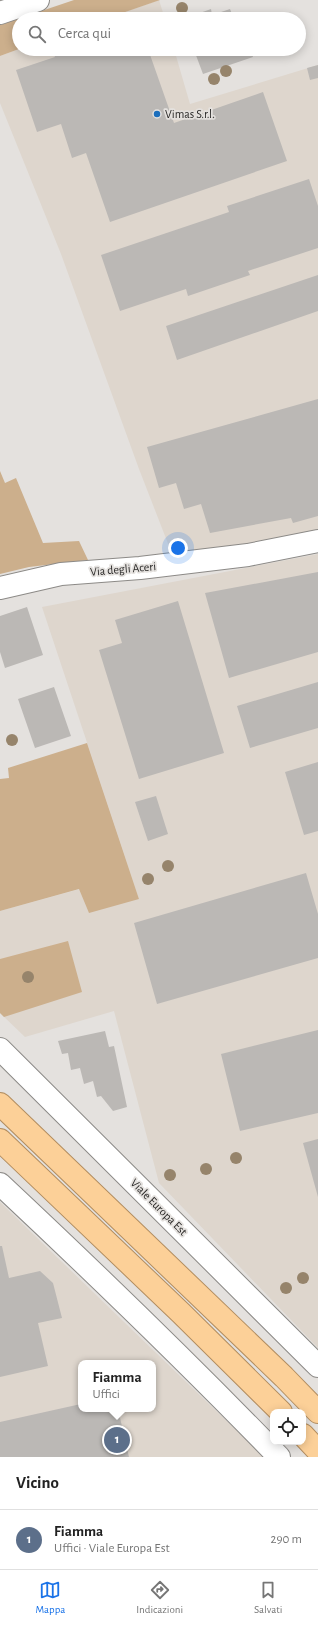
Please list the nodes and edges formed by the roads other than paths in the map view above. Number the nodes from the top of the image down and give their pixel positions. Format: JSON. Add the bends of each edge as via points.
{"nodes":[{"id":1,"x":38,"y":0,"type":"edge"},
{"id":2,"x":0,"y":13,"type":"edge"},
{"id":3,"x":318,"y":541,"type":"edge"},
{"id":4,"x":0,"y":588,"type":"edge"},
{"id":5,"x":0,"y":1049,"type":"edge"},
{"id":6,"x":0,"y":1096,"type":"edge"},
{"id":7,"x":0,"y":1104,"type":"edge"},
{"id":8,"x":0,"y":1140,"type":"edge"},
{"id":9,"x":38,"y":1140,"type":"junction"},
{"id":10,"x":0,"y":1184,"type":"edge"},
{"id":11,"x":318,"y":1366,"type":"edge"},
{"id":12,"x":278,"y":1409,"type":"edge"},
{"id":13,"x":318,"y":1412,"type":"edge"},
{"id":14,"x":306,"y":1438,"type":"edge"},
{"id":15,"x":318,"y":1451,"type":"edge"},
{"id":16,"x":279,"y":1457,"type":"edge"}],
"edges":[{"from":1,"to":2,"type":"street"},
{"from":3,"to":4,"type":"street","name":"Via degli Aceri","via":[[240,556],[61,574]]},
{"from":5,"to":11,"type":"street","name":"Viale Europa Est"},
{"from":6,"to":9,"type":"highway"},
{"from":7,"to":9,"type":"highway"},
{"from":8,"to":12,"type":"highway"},
{"from":9,"to":13,"type":"highway"},
{"from":10,"to":16,"type":"street","via":[[217,1392]]},
{"from":14,"to":15,"type":"highway"}]}
